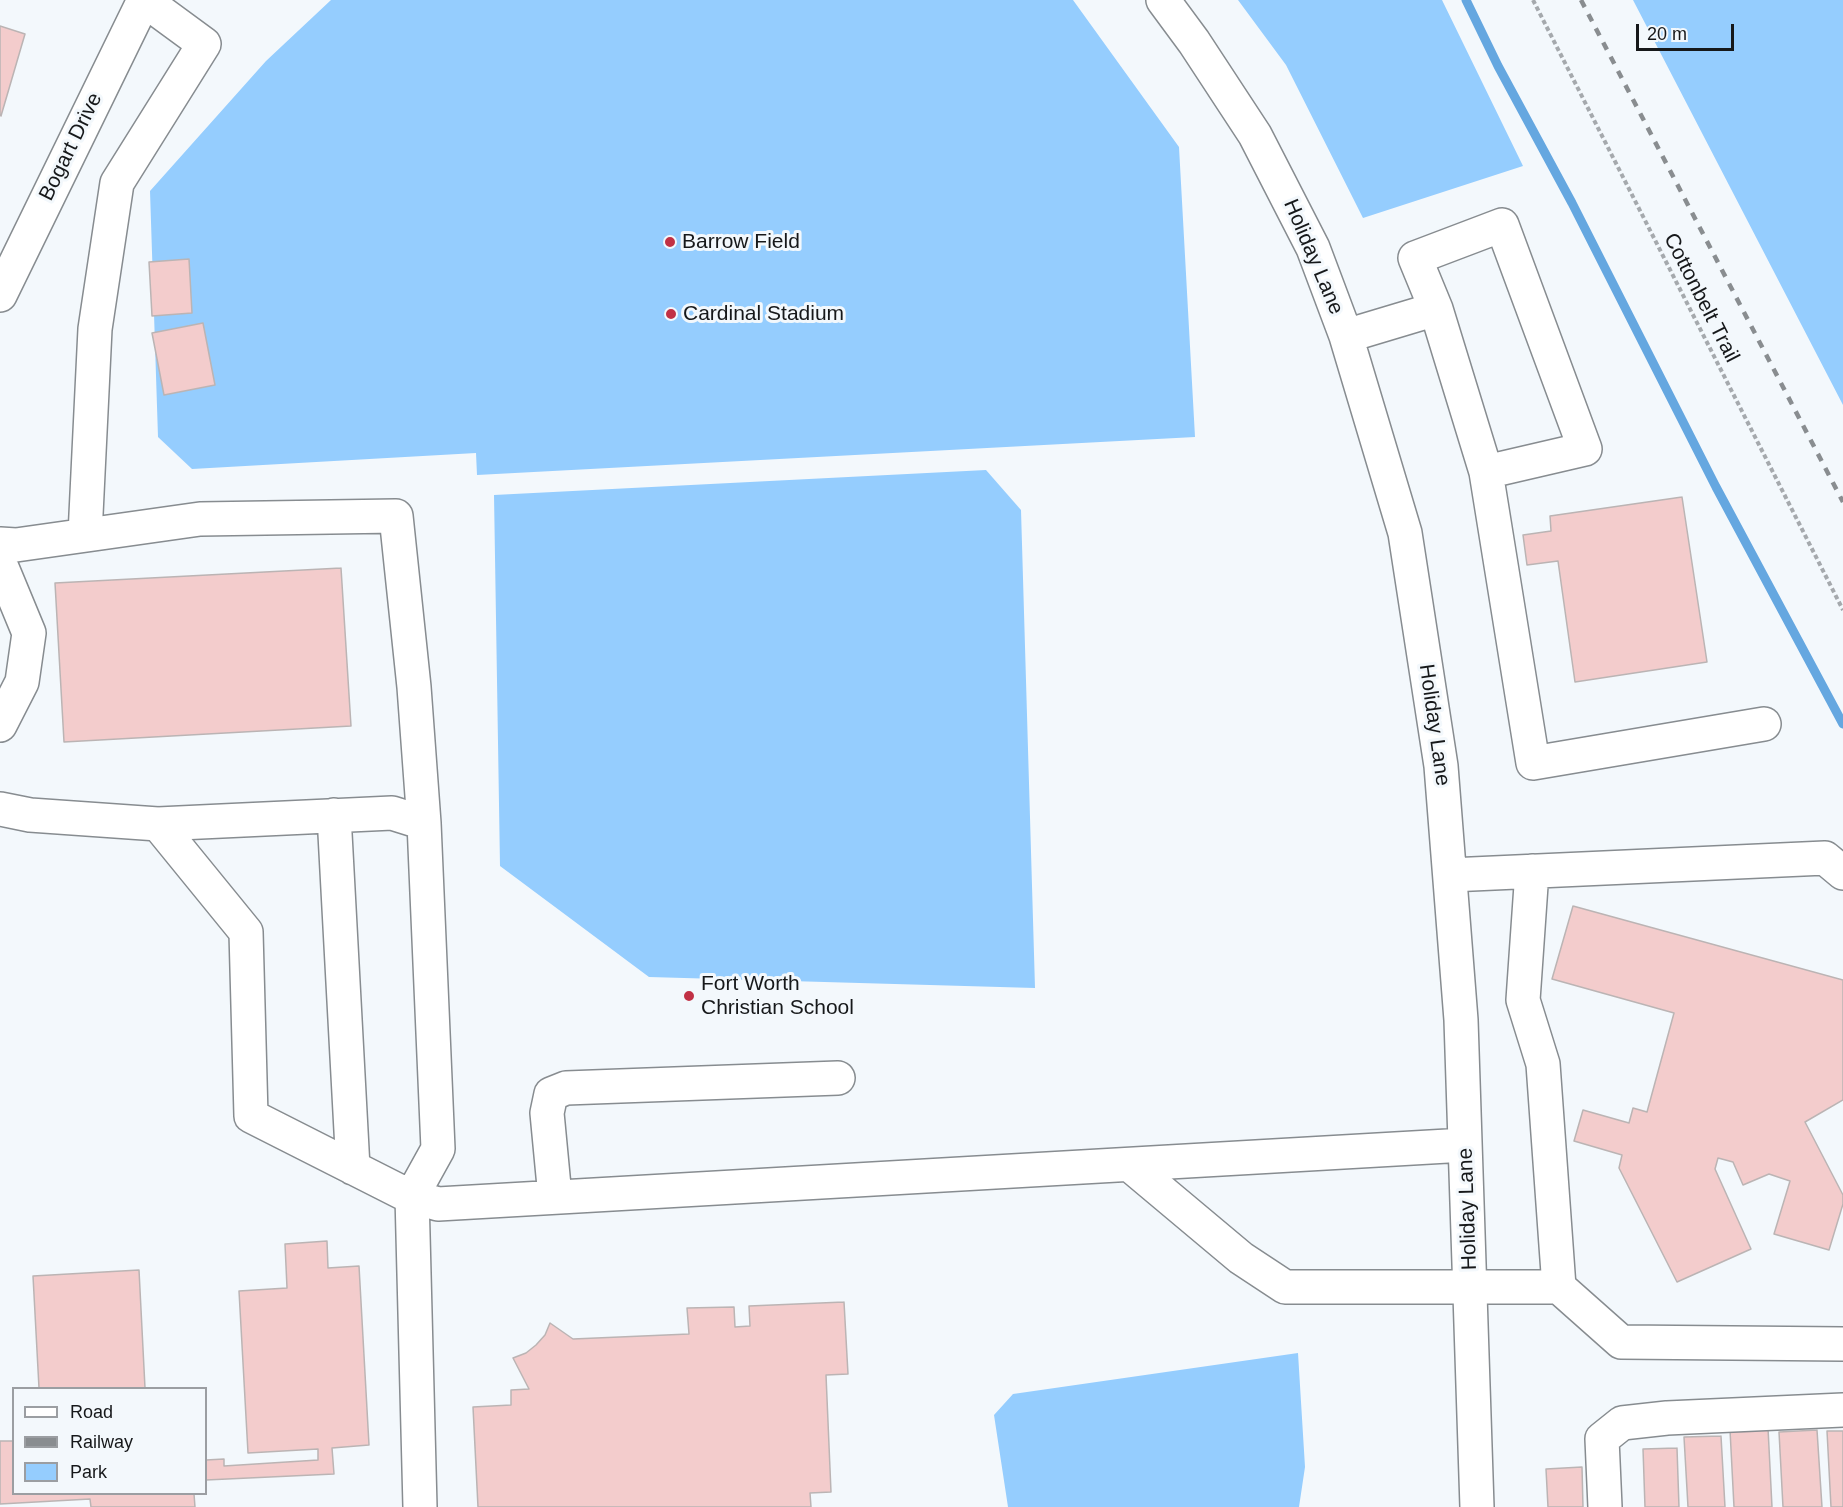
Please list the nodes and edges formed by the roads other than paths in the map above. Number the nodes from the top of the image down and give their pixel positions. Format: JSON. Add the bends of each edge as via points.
{"nodes":[{"id":1,"x":144,"y":0,"type":"edge"},
{"id":2,"x":1163,"y":0,"type":"edge"},
{"id":3,"x":12,"y":238,"type":"edge"},
{"id":4,"x":0,"y":295,"type":"edge"},
{"id":5,"x":1436,"y":309,"type":"junction"},
{"id":6,"x":1346,"y":336,"type":"junction"},
{"id":7,"x":1486,"y":472,"type":"junction"},
{"id":8,"x":85,"y":535,"type":"junction"},
{"id":9,"x":0,"y":544,"type":"edge"},
{"id":10,"x":0,"y":563,"type":"edge"},
{"id":11,"x":1764,"y":724,"type":"dead end"},
{"id":12,"x":0,"y":725,"type":"edge"},
{"id":13,"x":0,"y":809,"type":"edge"},
{"id":14,"x":334,"y":815,"type":"junction"},
{"id":15,"x":424,"y":823,"type":"junction"},
{"id":16,"x":158,"y":824,"type":"junction"},
{"id":17,"x":1532,"y":871,"type":"junction"},
{"id":18,"x":1843,"y":873,"type":"edge"},
{"id":19,"x":1450,"y":875,"type":"junction"},
{"id":20,"x":838,"y":1078,"type":"dead end"},
{"id":21,"x":1465,"y":1145,"type":"junction"},
{"id":22,"x":1130,"y":1165,"type":"junction"},
{"id":23,"x":354,"y":1168,"type":"junction"},
{"id":24,"x":412,"y":1196,"type":"junction"},
{"id":25,"x":555,"y":1197,"type":"junction"},
{"id":26,"x":1470,"y":1286,"type":"junction"},
{"id":27,"x":1559,"y":1287,"type":"junction"},
{"id":28,"x":1843,"y":1344,"type":"edge"},
{"id":29,"x":1843,"y":1410,"type":"edge"},
{"id":30,"x":420,"y":1507,"type":"edge"},
{"id":31,"x":1477,"y":1507,"type":"edge"},
{"id":32,"x":1605,"y":1507,"type":"edge"}],
"edges":[{"from":1,"to":3,"type":"street","name":"Bogart Drive"},
{"from":1,"to":8,"type":"street","via":[[204,44],[117,183],[95,329]]},
{"from":2,"to":6,"type":"street","name":"Holiday Lane","via":[[1256,135],[1313,248]]},
{"from":3,"to":4,"type":"street","name":"Bogart Drive"},
{"from":5,"to":6,"type":"street"},
{"from":5,"to":7,"type":"street"},
{"from":5,"to":7,"type":"street","via":[[1415,258],[1502,225],[1585,448]]},
{"from":6,"to":19,"type":"street","name":"Holiday Lane","via":[[1405,533],[1441,766]]},
{"from":7,"to":11,"type":"street","via":[[1533,763]]},
{"from":8,"to":9,"type":"street"},
{"from":8,"to":15,"type":"street","via":[[200,519],[396,516]]},
{"from":10,"to":12,"type":"street","via":[[29,633],[22,682]]},
{"from":13,"to":16,"type":"street","via":[[30,815]]},
{"from":14,"to":15,"type":"street","via":[[392,813]]},
{"from":14,"to":16,"type":"street"},
{"from":14,"to":23,"type":"street"},
{"from":15,"to":24,"type":"street","via":[[438,1149]]},
{"from":16,"to":23,"type":"street","via":[[246,932],[251,1116]]},
{"from":17,"to":18,"type":"street","via":[[1825,858]]},
{"from":17,"to":19,"type":"street"},
{"from":17,"to":27,"type":"street","via":[[1523,1000],[1543,1064]]},
{"from":19,"to":21,"type":"street","name":"Holiday Lane"},
{"from":20,"to":25,"type":"street","via":[[566,1088],[551,1094],[547,1113]]},
{"from":21,"to":22,"type":"street"},
{"from":21,"to":26,"type":"street","name":"Holiday Lane"},
{"from":22,"to":25,"type":"street"},
{"from":22,"to":26,"type":"street","via":[[1241,1258],[1285,1287]]},
{"from":23,"to":24,"type":"street"},
{"from":24,"to":25,"type":"street","via":[[438,1204]]},
{"from":24,"to":30,"type":"street"},
{"from":26,"to":27,"type":"street"},
{"from":26,"to":31,"type":"street","name":"Holiday Lane"},
{"from":27,"to":28,"type":"street","via":[[1621,1342]]},
{"from":29,"to":32,"type":"street","via":[[1667,1418],[1622,1424],[1602,1439]]}]}
